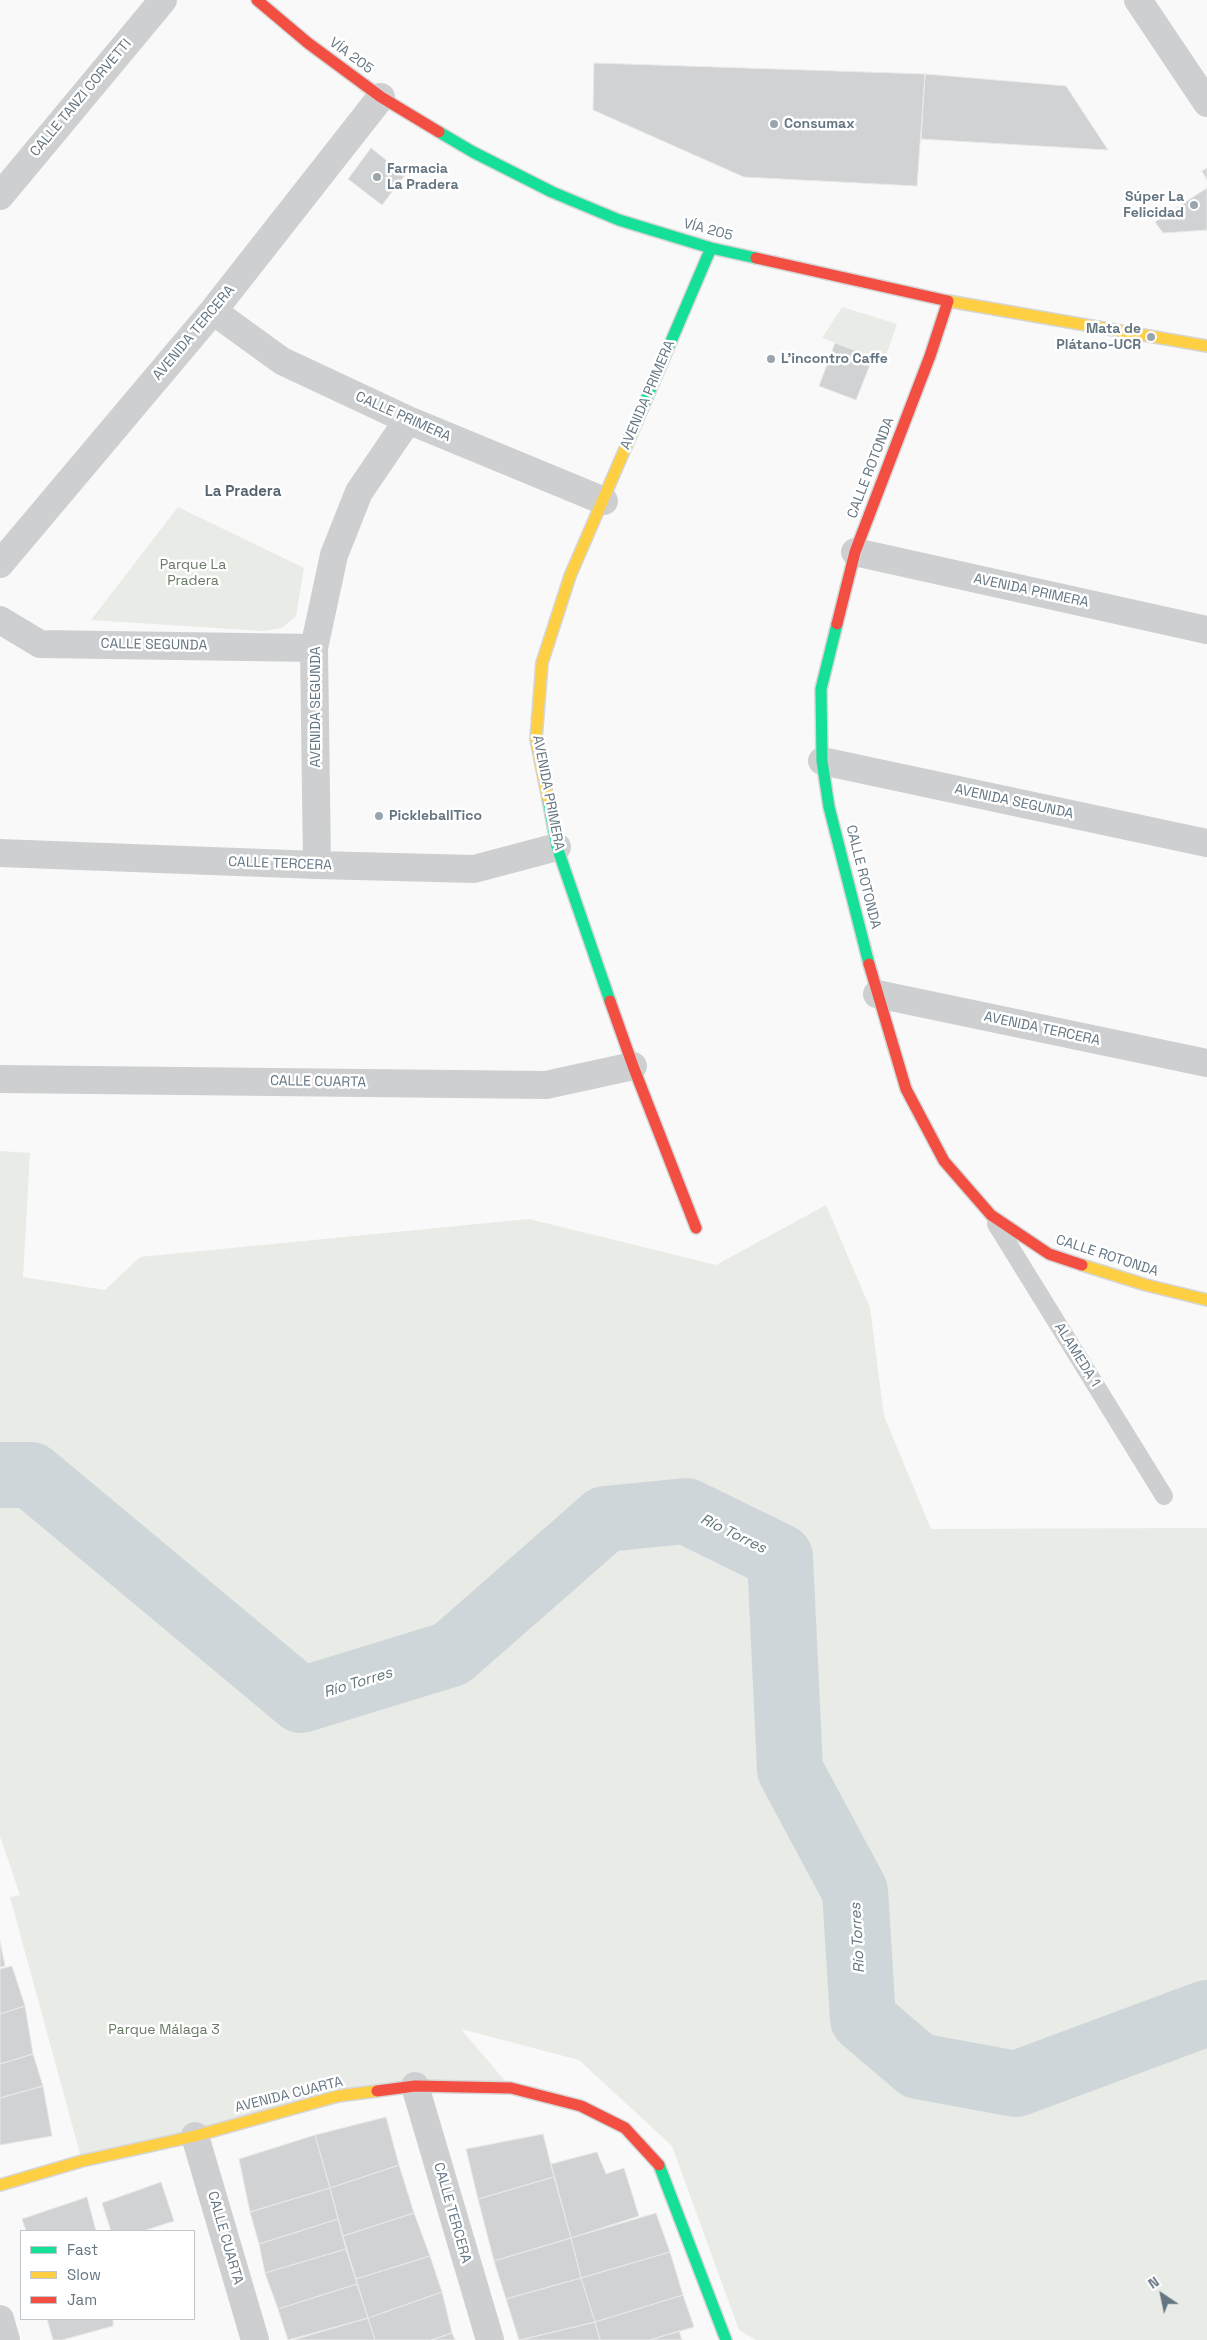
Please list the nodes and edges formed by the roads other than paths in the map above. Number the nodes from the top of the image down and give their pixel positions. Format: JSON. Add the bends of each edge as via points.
{"nodes":[{"id":1,"x":163,"y":0,"type":"edge"},
{"id":2,"x":257,"y":0,"type":"edge"},
{"id":3,"x":1138,"y":0,"type":"edge"},
{"id":4,"x":382,"y":97,"type":"junction"},
{"id":5,"x":1207,"y":103,"type":"edge"},
{"id":6,"x":0,"y":196,"type":"edge"},
{"id":7,"x":711,"y":248,"type":"junction"},
{"id":8,"x":948,"y":301,"type":"junction"},
{"id":9,"x":213,"y":311,"type":"junction"},
{"id":10,"x":1207,"y":346,"type":"edge"},
{"id":11,"x":408,"y":420,"type":"junction"},
{"id":12,"x":604,"y":501,"type":"junction"},
{"id":13,"x":855,"y":552,"type":"junction"},
{"id":14,"x":0,"y":564,"type":"edge"},
{"id":15,"x":0,"y":620,"type":"edge"},
{"id":16,"x":1207,"y":630,"type":"edge"},
{"id":17,"x":314,"y":648,"type":"junction"},
{"id":18,"x":822,"y":761,"type":"junction"},
{"id":19,"x":1207,"y":843,"type":"edge"},
{"id":20,"x":557,"y":847,"type":"junction"},
{"id":21,"x":0,"y":853,"type":"edge"},
{"id":22,"x":317,"y":866,"type":"junction"},
{"id":23,"x":877,"y":994,"type":"junction"},
{"id":24,"x":1207,"y":1063,"type":"edge"},
{"id":25,"x":634,"y":1066,"type":"junction"},
{"id":26,"x":0,"y":1079,"type":"edge"},
{"id":27,"x":990,"y":1214,"type":"junction"},
{"id":28,"x":696,"y":1228,"type":"dead end"},
{"id":29,"x":1207,"y":1300,"type":"edge"},
{"id":30,"x":1164,"y":1496,"type":"dead end"},
{"id":31,"x":415,"y":2086,"type":"junction"},
{"id":32,"x":195,"y":2136,"type":"junction"},
{"id":33,"x":0,"y":2185,"type":"edge"},
{"id":34,"x":0,"y":2319,"type":"edge"},
{"id":35,"x":6,"y":2340,"type":"edge"},
{"id":36,"x":255,"y":2340,"type":"edge"},
{"id":37,"x":490,"y":2340,"type":"edge"},
{"id":38,"x":726,"y":2340,"type":"edge"}],
"edges":[{"from":1,"to":6,"type":"street","name":"CALLE TANZI CORVETTI"},
{"from":2,"to":4,"type":"street","name":"VÍA 205","via":[[308,43]]},
{"from":3,"to":5,"type":"street"},
{"from":4,"to":7,"type":"street","name":"VÍA 205","via":[[473,152],[552,192],[619,220]]},
{"from":4,"to":9,"type":"street","name":"AVENIDA TERCERA"},
{"from":7,"to":8,"type":"street","name":"VÍA 205"},
{"from":7,"to":12,"type":"street","name":"AVENIDA PRIMERA"},
{"from":8,"to":10,"type":"street","name":"VÍA 205"},
{"from":8,"to":13,"type":"street","name":"CALLE ROTONDA"},
{"from":9,"to":11,"type":"street","name":"CALLE PRIMERA","via":[[282,361]]},
{"from":9,"to":14,"type":"street","name":"AVENIDA TERCERA"},
{"from":11,"to":12,"type":"street","name":"CALLE PRIMERA"},
{"from":11,"to":17,"type":"street","name":"AVENIDA SEGUNDA","via":[[359,492],[334,555]]},
{"from":12,"to":20,"type":"street","name":"AVENIDA PRIMERA","via":[[570,576],[542,663],[536,738]]},
{"from":13,"to":16,"type":"street","name":"AVENIDA PRIMERA"},
{"from":13,"to":18,"type":"street","name":"CALLE ROTONDA","via":[[821,689]]},
{"from":15,"to":17,"type":"street","name":"CALLE SEGUNDA","via":[[40,644]]},
{"from":17,"to":22,"type":"street","name":"AVENIDA SEGUNDA"},
{"from":18,"to":19,"type":"street","name":"AVENIDA SEGUNDA"},
{"from":18,"to":23,"type":"street","name":"CALLE ROTONDA","via":[[829,807]]},
{"from":20,"to":22,"type":"street","name":"CALLE TERCERA","via":[[474,869]]},
{"from":20,"to":25,"type":"street","name":"AVENIDA PRIMERA"},
{"from":21,"to":22,"type":"street","name":"CALLE TERCERA"},
{"from":23,"to":24,"type":"street","name":"AVENIDA TERCERA"},
{"from":23,"to":27,"type":"street","name":"CALLE ROTONDA","via":[[906,1089],[944,1162]]},
{"from":25,"to":26,"type":"street","name":"CALLE CUARTA","via":[[546,1085]]},
{"from":25,"to":28,"type":"street","name":"AVENIDA PRIMERA"},
{"from":27,"to":29,"type":"street","name":"CALLE ROTONDA","via":[[1049,1254],[1146,1285]]},
{"from":27,"to":30,"type":"lane","name":"ALAMEDA 1"},
{"from":31,"to":32,"type":"street","name":"AVENIDA CUARTA","via":[[338,2096]]},
{"from":31,"to":37,"type":"street","name":"CALLE TERCERA"},
{"from":31,"to":38,"type":"street","name":"AVENIDA CUARTA","via":[[511,2088],[581,2106],[625,2128],[659,2164]]},
{"from":32,"to":33,"type":"street","name":"AVENIDA CUARTA","via":[[82,2161]]},
{"from":32,"to":36,"type":"street","name":"CALLE CUARTA"},
{"from":34,"to":35,"type":"street"}]}
